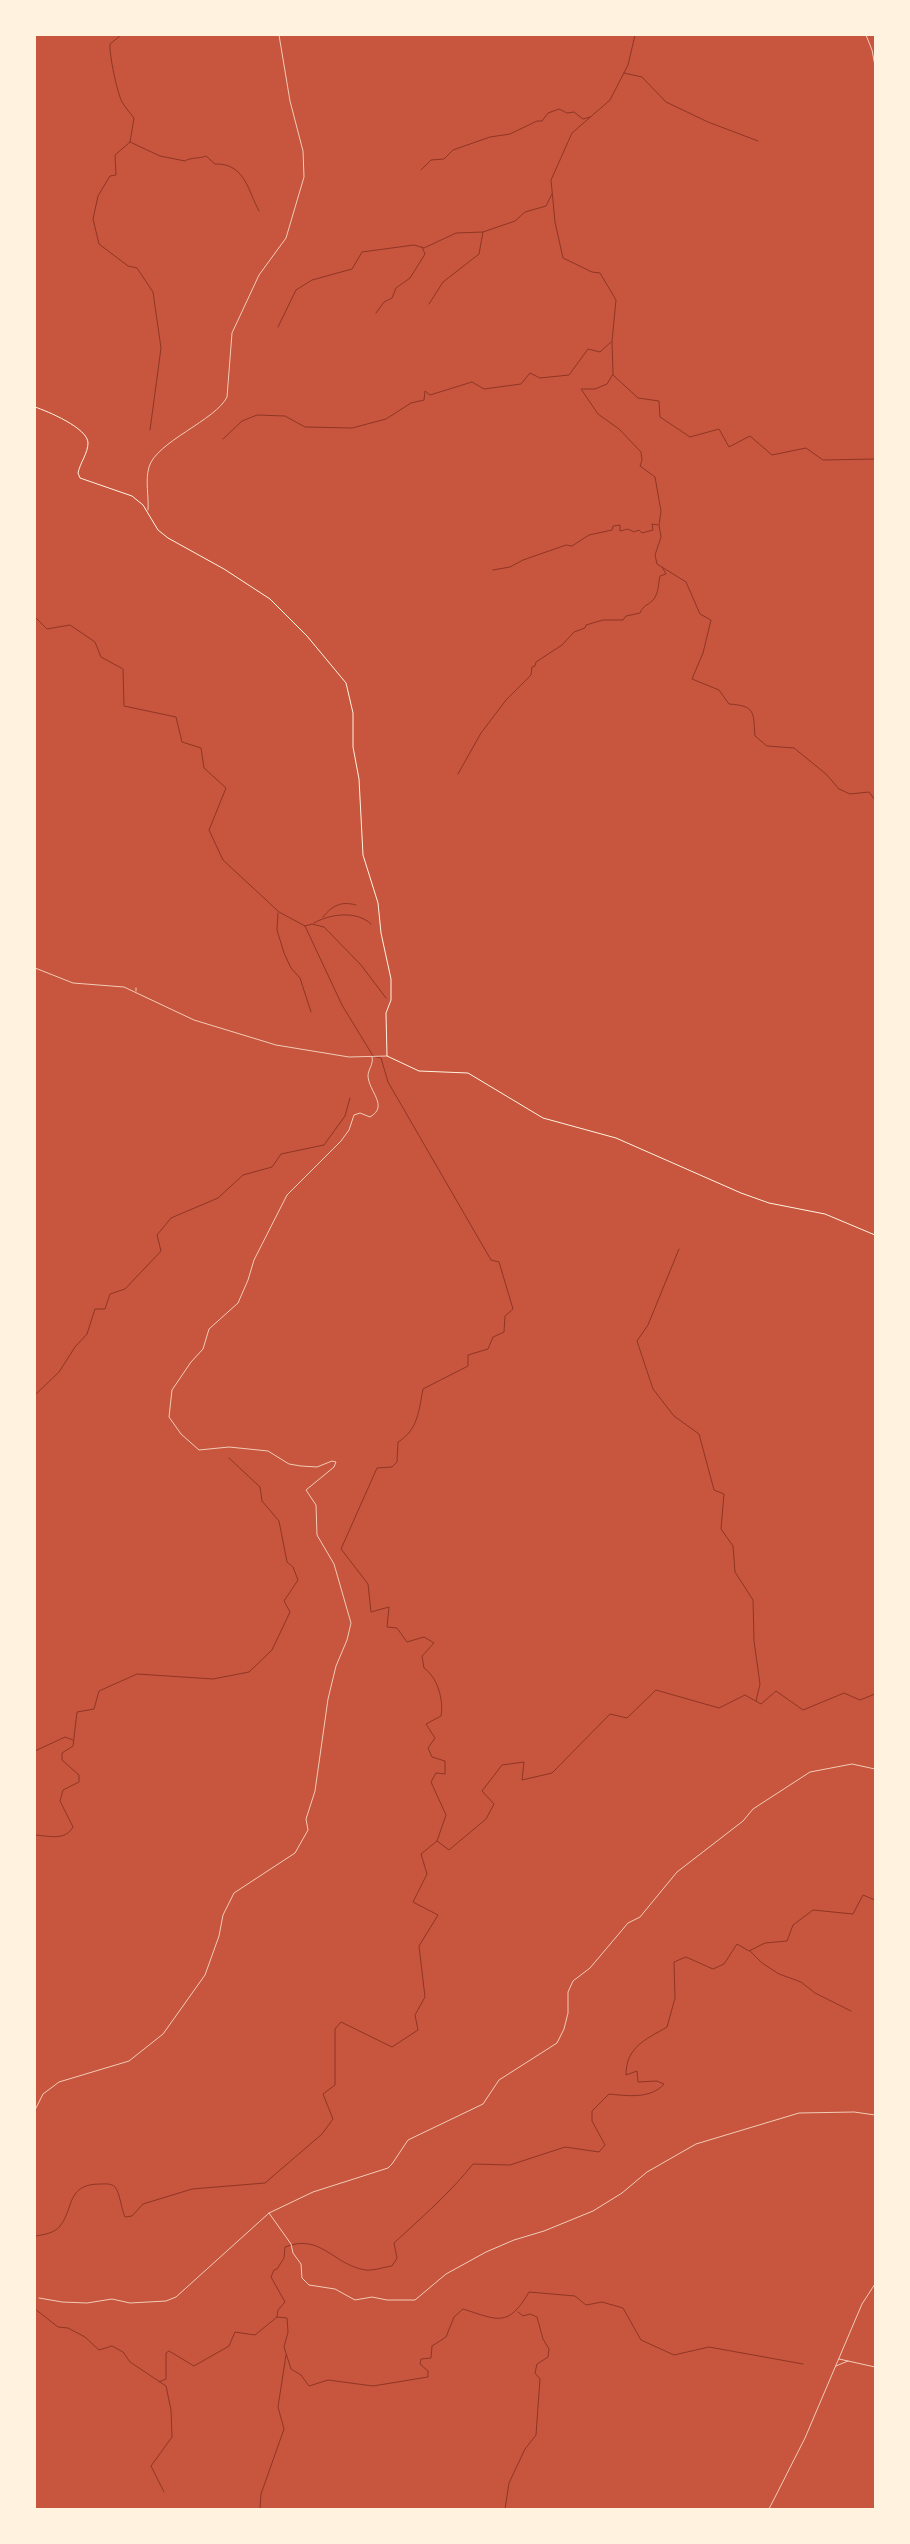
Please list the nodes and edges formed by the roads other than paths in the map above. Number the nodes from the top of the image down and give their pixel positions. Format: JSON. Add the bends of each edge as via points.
{"nodes":[{"id":1,"x":279,"y":35,"type":"edge"},
{"id":2,"x":866,"y":35,"type":"edge"},
{"id":3,"x":875,"y":66,"type":"edge"},
{"id":4,"x":35,"y":407,"type":"edge"},
{"id":5,"x":148,"y":510,"type":"junction"},
{"id":6,"x":35,"y":968,"type":"edge"},
{"id":7,"x":136,"y":988,"type":"dead end"},
{"id":8,"x":136,"y":992,"type":"junction"},
{"id":9,"x":372,"y":1056,"type":"junction"},
{"id":10,"x":390,"y":1058,"type":"junction"},
{"id":11,"x":875,"y":1235,"type":"edge"},
{"id":12,"x":875,"y":1769,"type":"edge"},
{"id":13,"x":35,"y":2110,"type":"edge"},
{"id":14,"x":875,"y":2115,"type":"edge"},
{"id":15,"x":269,"y":2213,"type":"junction"},
{"id":16,"x":875,"y":2284,"type":"edge"},
{"id":17,"x":39,"y":2298,"type":"dead end"},
{"id":18,"x":839,"y":2359,"type":"junction"},
{"id":19,"x":848,"y":2361,"type":"junction"},
{"id":20,"x":836,"y":2366,"type":"junction"},
{"id":21,"x":875,"y":2367,"type":"edge"},
{"id":22,"x":769,"y":2509,"type":"edge"}],
"edges":[{"from":1,"to":5,"type":"street","via":[[290,102],[303,151],[304,177],[286,238],[259,275],[232,333],[229,385],[224,403],[173,441],[151,462],[147,481]]},
{"from":2,"to":3,"type":"street"},
{"from":4,"to":5,"type":"main road","via":[[64,420],[86,438],[88,445],[78,473],[80,478],[132,496]]},
{"from":5,"to":10,"type":"main road","via":[[156,528],[168,538],[224,569],[270,600],[308,636],[346,683],[353,713],[352,740],[358,775],[363,856],[378,903],[390,973],[391,1000],[386,1013],[385,1049]]},
{"from":6,"to":8,"type":"street","via":[[70,983],[109,984]]},
{"from":7,"to":8,"type":"street"},
{"from":8,"to":9,"type":"street","via":[[194,1020],[261,1041],[342,1056]]},
{"from":9,"to":10,"type":"street"},
{"from":9,"to":13,"type":"street","via":[[368,1078],[379,1105],[378,1112],[370,1117],[360,1113],[352,1117],[349,1130],[341,1141],[287,1195],[254,1260],[238,1303],[209,1329],[203,1349],[172,1390],[168,1414],[176,1429],[199,1450],[229,1447],[268,1450],[289,1464],[300,1466],[317,1467],[336,1462],[306,1490],[316,1505],[317,1535],[334,1564],[351,1623],[328,1699],[315,1791],[306,1819],[308,1830],[295,1853],[234,1893],[223,1915],[205,1975],[161,2036],[129,2061],[58,2082],[43,2094]]},
{"from":10,"to":11,"type":"main road","via":[[419,1070],[468,1073],[543,1118],[616,1138],[741,1193],[769,1203],[825,1214]]},
{"from":12,"to":15,"type":"street","via":[[852,1764],[810,1772],[753,1809],[743,1822],[676,1872],[640,1917],[628,1922],[590,1968],[573,1982],[568,1992],[564,2029],[557,2043],[499,2080],[483,2104],[408,2140],[388,2168],[313,2192]]},
{"from":14,"to":15,"type":"street","via":[[794,2113],[696,2144],[647,2172],[621,2194],[592,2211],[486,2252],[448,2273],[413,2300],[372,2297],[355,2300],[335,2289],[309,2285],[302,2278],[301,2264],[291,2244]]},
{"from":15,"to":17,"type":"street","via":[[176,2297],[166,2301],[130,2303],[112,2299],[87,2303]]},
{"from":16,"to":18,"type":"street","via":[[862,2304]]},
{"from":18,"to":19,"type":"street"},
{"from":18,"to":20,"type":"street"},
{"from":19,"to":20,"type":"street"},
{"from":19,"to":21,"type":"street"},
{"from":20,"to":22,"type":"street"}]}
